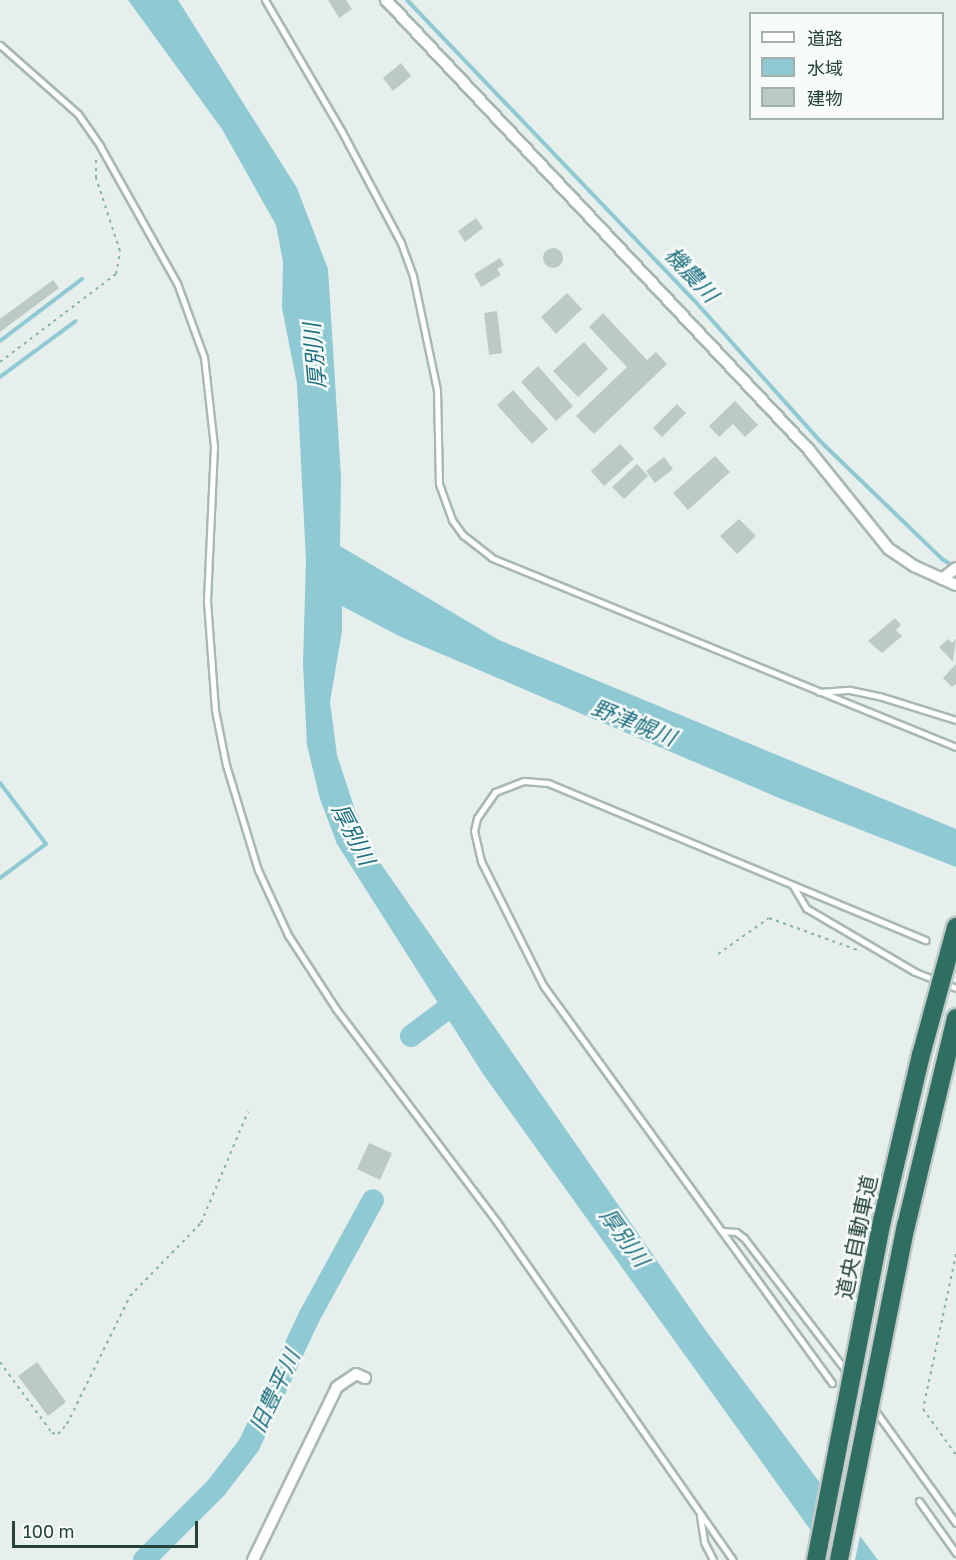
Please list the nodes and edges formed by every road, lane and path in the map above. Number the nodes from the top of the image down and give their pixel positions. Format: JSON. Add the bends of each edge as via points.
{"nodes":[{"id":1,"x":265,"y":0,"type":"edge"},
{"id":2,"x":386,"y":0,"type":"edge"},
{"id":3,"x":0,"y":45,"type":"edge"},
{"id":4,"x":100,"y":146,"type":"junction"},
{"id":5,"x":0,"y":362,"type":"edge"},
{"id":6,"x":949,"y":573,"type":"edge"},
{"id":7,"x":956,"y":585,"type":"edge"},
{"id":8,"x":817,"y":692,"type":"junction"},
{"id":9,"x":956,"y":720,"type":"edge"},
{"id":10,"x":956,"y":747,"type":"edge"},
{"id":11,"x":793,"y":886,"type":"junction"},
{"id":12,"x":956,"y":927,"type":"edge"},
{"id":13,"x":926,"y":940,"type":"dead end"},
{"id":14,"x":718,"y":954,"type":"dead end"},
{"id":15,"x":868,"y":955,"type":"dead end"},
{"id":16,"x":956,"y":988,"type":"edge"},
{"id":17,"x":956,"y":1018,"type":"edge"},
{"id":18,"x":248,"y":1112,"type":"dead end"},
{"id":19,"x":722,"y":1231,"type":"junction"},
{"id":20,"x":956,"y":1254,"type":"edge"},
{"id":21,"x":0,"y":1362,"type":"edge"},
{"id":22,"x":365,"y":1378,"type":"dead end"},
{"id":23,"x":832,"y":1383,"type":"dead end"},
{"id":24,"x":857,"y":1387,"type":"dead end"},
{"id":25,"x":864,"y":1396,"type":"dead end"},
{"id":26,"x":956,"y":1455,"type":"edge"},
{"id":27,"x":919,"y":1501,"type":"dead end"},
{"id":28,"x":699,"y":1513,"type":"junction"},
{"id":29,"x":956,"y":1523,"type":"edge"},
{"id":30,"x":956,"y":1553,"type":"edge"},
{"id":31,"x":254,"y":1560,"type":"edge"},
{"id":32,"x":713,"y":1560,"type":"edge"},
{"id":33,"x":733,"y":1560,"type":"edge"},
{"id":34,"x":816,"y":1560,"type":"edge"},
{"id":35,"x":839,"y":1560,"type":"edge"}],
"edges":[{"from":1,"to":8,"type":"lane","via":[[336,121],[409,265],[432,352],[439,484],[452,520],[463,535],[492,558]]},
{"from":2,"to":6,"type":"street","via":[[809,450],[890,549]]},
{"from":3,"to":4,"type":"lane","via":[[54,90]]},
{"from":4,"to":5,"type":"path","via":[[94,160],[96,178],[120,251],[116,274]]},
{"from":4,"to":28,"type":"lane","via":[[177,283],[204,357],[214,446],[207,600],[210,658],[226,765],[258,870],[288,935],[336,1009],[497,1222]]},
{"from":6,"to":7,"type":"street"},
{"from":8,"to":9,"type":"lane","via":[[850,690]]},
{"from":8,"to":10,"type":"lane"},
{"from":11,"to":13,"type":"lane"},
{"from":11,"to":16,"type":"lane","via":[[806,908],[915,972]]},
{"from":11,"to":19,"type":"lane","via":[[548,783],[524,781],[495,792],[484,803],[474,831],[481,861],[501,908],[544,987]]},
{"from":12,"to":34,"type":"highway","name":"道央自動車道","bridge":true,"via":[[882,1221]]},
{"from":14,"to":15,"type":"path","via":[[769,918]]},
{"from":17,"to":35,"type":"highway","bridge":true,"via":[[906,1226]]},
{"from":18,"to":21,"type":"path","via":[[201,1223],[130,1296],[67,1424],[58,1434],[52,1433]]},
{"from":19,"to":23,"type":"lane"},
{"from":19,"to":24,"type":"lane","via":[[736,1232],[763,1260]]},
{"from":20,"to":26,"type":"path","via":[[923,1409]]},
{"from":22,"to":31,"type":"street","via":[[356,1374],[337,1387]]},
{"from":25,"to":29,"type":"lane"},
{"from":27,"to":30,"type":"lane"},
{"from":28,"to":32,"type":"lane","via":[[704,1542]]},
{"from":28,"to":33,"type":"lane"}]}
